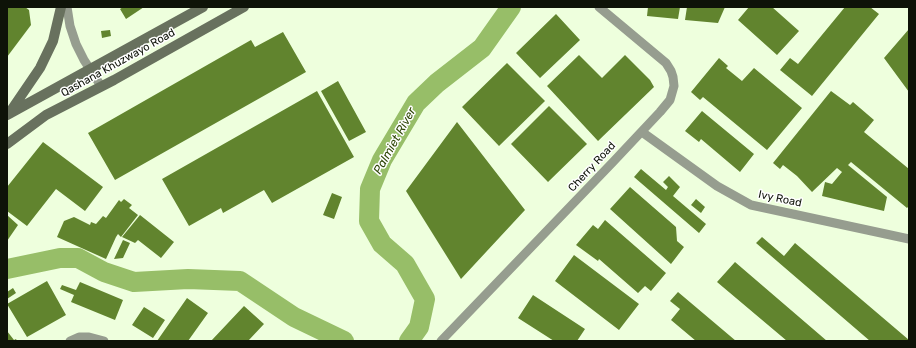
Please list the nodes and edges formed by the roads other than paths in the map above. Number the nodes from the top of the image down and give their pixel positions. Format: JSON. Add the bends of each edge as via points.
{"nodes":[{"id":1,"x":60,"y":7,"type":"edge"},
{"id":2,"x":67,"y":7,"type":"edge"},
{"id":3,"x":203,"y":7,"type":"edge"},
{"id":4,"x":244,"y":7,"type":"edge"},
{"id":5,"x":599,"y":7,"type":"edge"},
{"id":6,"x":90,"y":69,"type":"junction"},
{"id":7,"x":101,"y":86,"type":"junction"},
{"id":8,"x":8,"y":115,"type":"edge"},
{"id":9,"x":642,"y":132,"type":"junction"},
{"id":10,"x":7,"y":144,"type":"edge"},
{"id":11,"x":909,"y":239,"type":"edge"},
{"id":12,"x":70,"y":341,"type":"edge"},
{"id":13,"x":104,"y":341,"type":"edge"},
{"id":14,"x":442,"y":341,"type":"edge"}],
"edges":[{"from":1,"to":8,"type":"main road","via":[[52,41],[40,68]]},
{"from":2,"to":6,"type":"street","via":[[76,44]]},
{"from":3,"to":6,"type":"main road","name":"Qashana Khuzwayo Road"},
{"from":4,"to":7,"type":"main road","name":"Qashana Khuzwayo Road"},
{"from":5,"to":9,"type":"street","name":"Cherry Road","via":[[659,56],[671,71],[674,86],[670,100]]},
{"from":6,"to":7,"type":"street"},
{"from":6,"to":8,"type":"main road","name":"Qashana Khuzwayo Road"},
{"from":7,"to":10,"type":"main road","name":"Qashana Khuzwayo Road","via":[[46,115]]},
{"from":9,"to":11,"type":"street","name":"Ivy Road","via":[[717,186],[751,205]]},
{"from":9,"to":14,"type":"street","name":"Cherry Road"},
{"from":12,"to":13,"type":"street","via":[[89,336]]}]}
